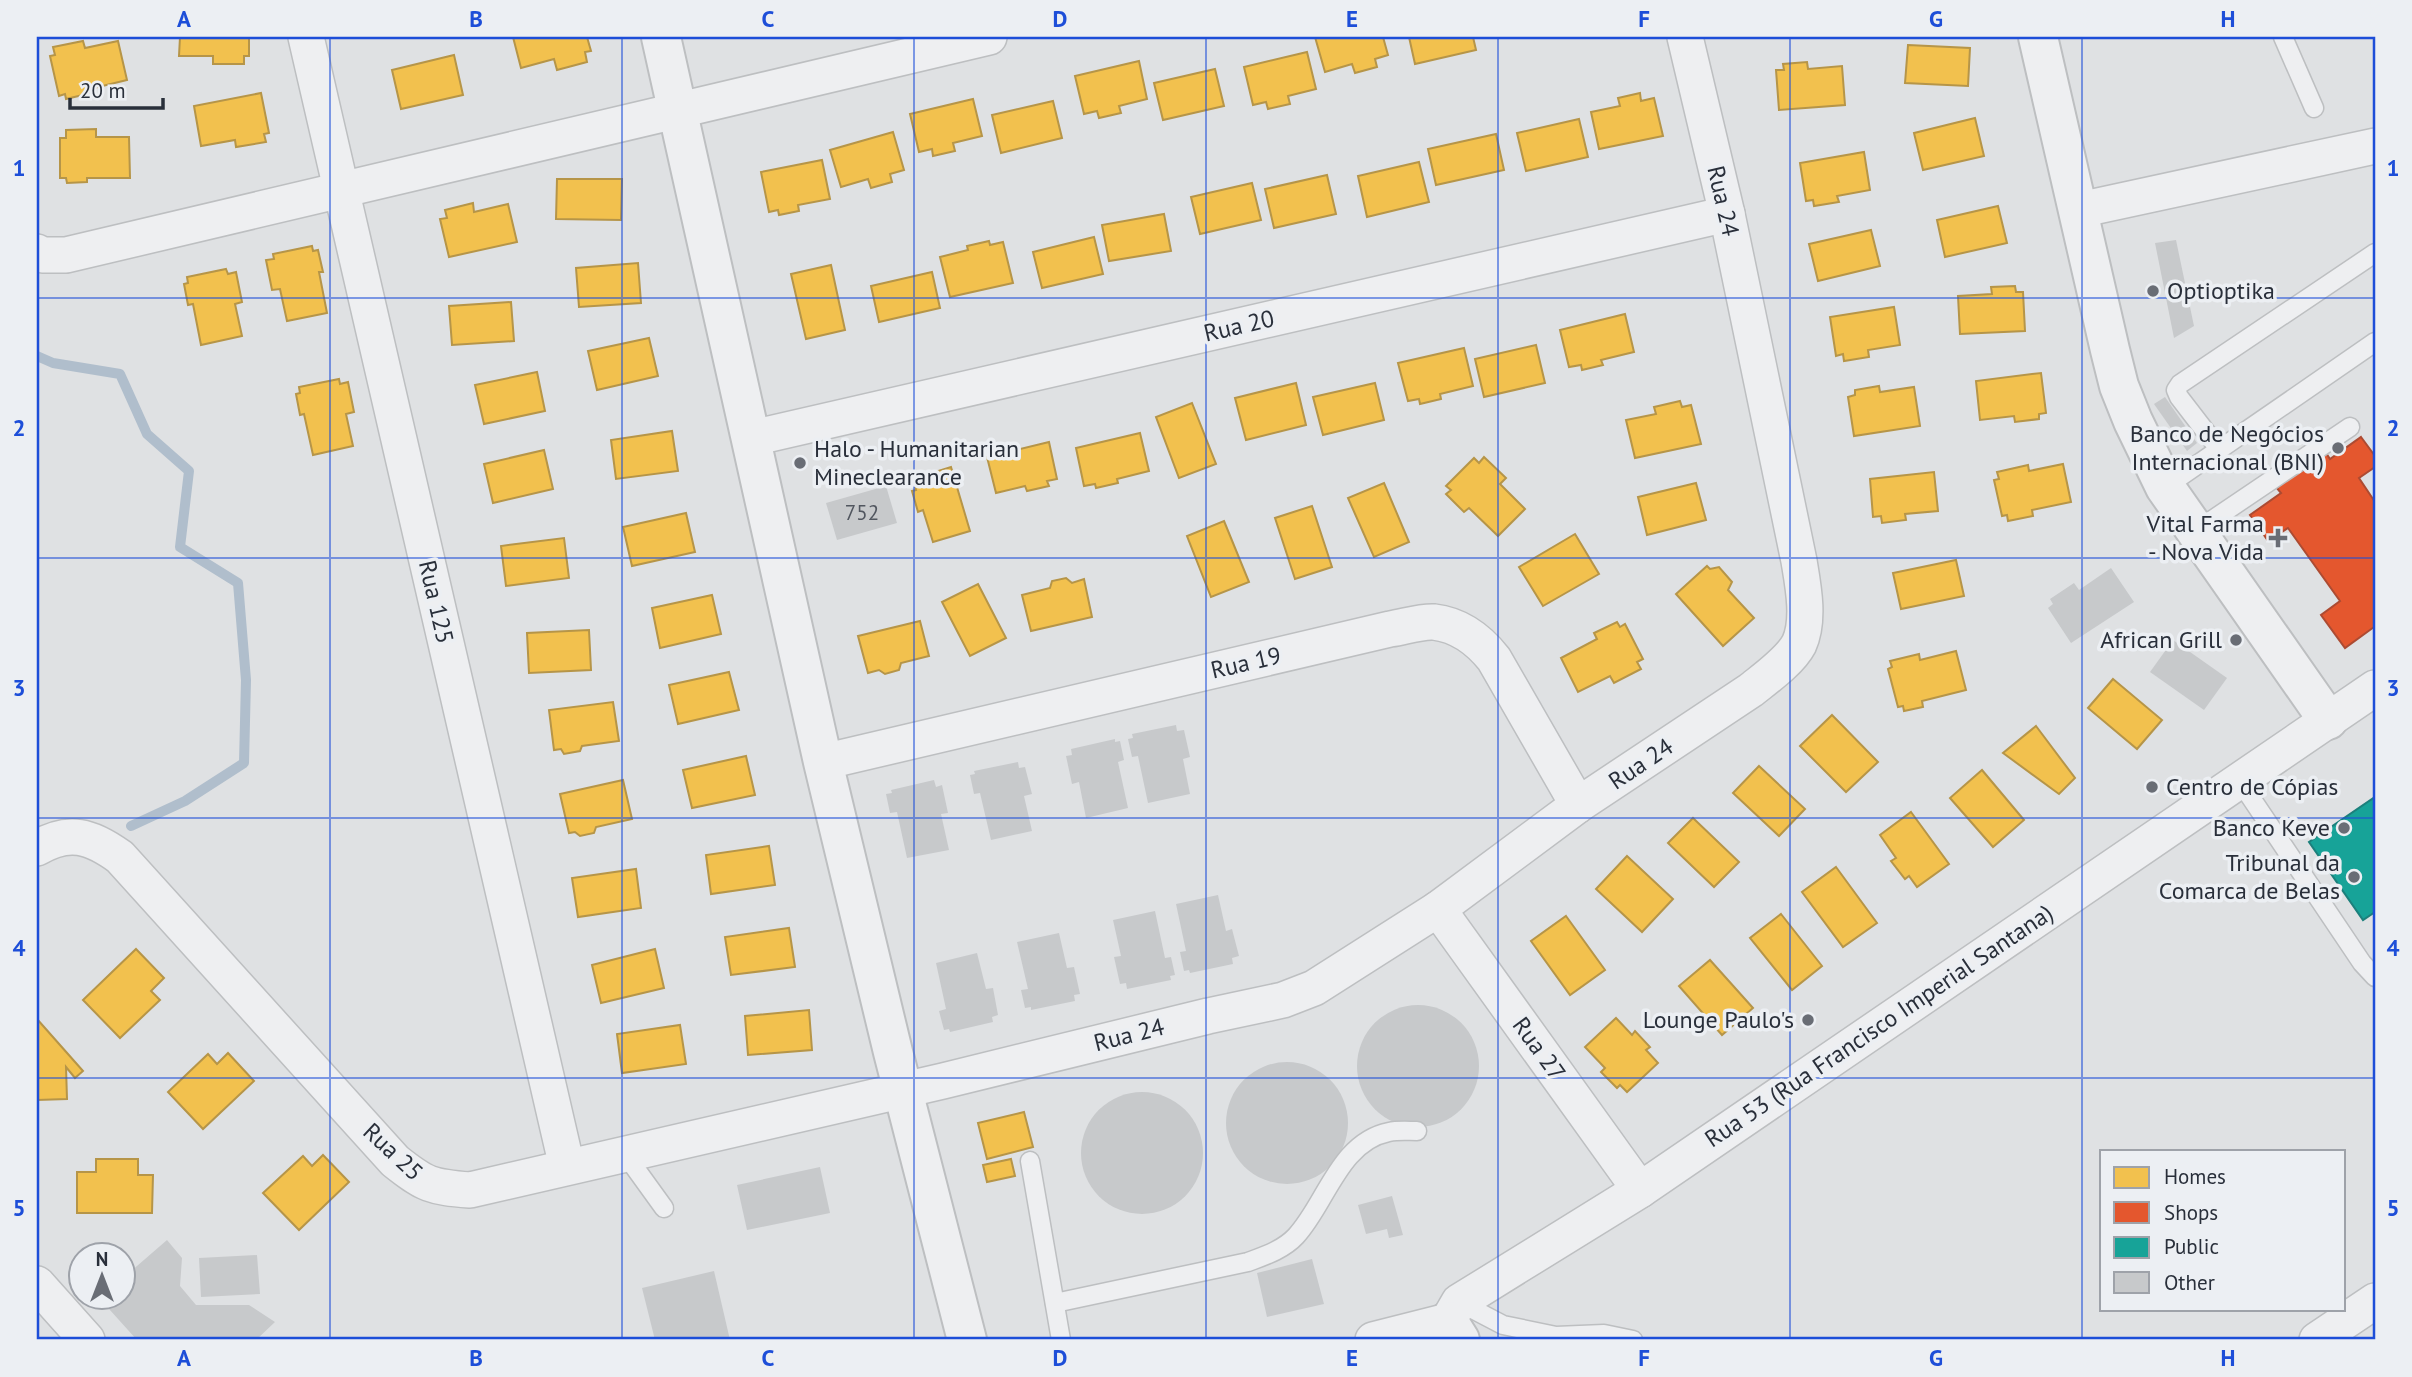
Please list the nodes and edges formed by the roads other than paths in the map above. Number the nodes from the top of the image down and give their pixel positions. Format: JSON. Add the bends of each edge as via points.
{"nodes":[{"id":1,"x":306,"y":37,"type":"edge"},
{"id":2,"x":661,"y":37,"type":"edge"},
{"id":3,"x":989,"y":37,"type":"edge"},
{"id":4,"x":1685,"y":37,"type":"edge"},
{"id":5,"x":2038,"y":37,"type":"edge"},
{"id":6,"x":2283,"y":37,"type":"edge"},
{"id":7,"x":2314,"y":108,"type":"dead end"},
{"id":8,"x":677,"y":111,"type":"junction"},
{"id":9,"x":2375,"y":146,"type":"edge"},
{"id":10,"x":341,"y":190,"type":"junction"},
{"id":11,"x":2079,"y":209,"type":"junction"},
{"id":12,"x":1727,"y":214,"type":"junction"},
{"id":13,"x":37,"y":252,"type":"edge"},
{"id":14,"x":2375,"y":253,"type":"edge"},
{"id":15,"x":2375,"y":342,"type":"edge"},
{"id":16,"x":2350,"y":427,"type":"dead end"},
{"id":17,"x":752,"y":438,"type":"junction"},
{"id":18,"x":2219,"y":449,"type":"junction"},
{"id":19,"x":2165,"y":487,"type":"junction"},
{"id":20,"x":2196,"y":531,"type":"junction"},
{"id":21,"x":2375,"y":688,"type":"edge"},
{"id":22,"x":2328,"y":720,"type":"junction"},
{"id":23,"x":823,"y":762,"type":"junction"},
{"id":24,"x":2239,"y":780,"type":"junction"},
{"id":25,"x":1578,"y":805,"type":"junction"},
{"id":26,"x":37,"y":848,"type":"edge"},
{"id":27,"x":1438,"y":909,"type":"junction"},
{"id":28,"x":2375,"y":977,"type":"edge"},
{"id":29,"x":904,"y":1090,"type":"junction"},
{"id":30,"x":1417,"y":1131,"type":"dead end"},
{"id":31,"x":625,"y":1154,"type":"junction"},
{"id":32,"x":1030,"y":1161,"type":"dead end"},
{"id":33,"x":567,"y":1167,"type":"junction"},
{"id":34,"x":1640,"y":1190,"type":"junction"},
{"id":35,"x":664,"y":1208,"type":"dead end"},
{"id":36,"x":37,"y":1284,"type":"edge"},
{"id":37,"x":2375,"y":1300,"type":"edge"},
{"id":38,"x":1055,"y":1303,"type":"junction"},
{"id":39,"x":1456,"y":1321,"type":"edge"},
{"id":40,"x":87,"y":1340,"type":"edge"},
{"id":41,"x":967,"y":1340,"type":"edge"},
{"id":42,"x":1061,"y":1340,"type":"edge"},
{"id":43,"x":1373,"y":1340,"type":"edge"},
{"id":44,"x":1633,"y":1340,"type":"edge"},
{"id":45,"x":2317,"y":1340,"type":"edge"}],
"edges":[{"from":1,"to":10,"type":"street","name":"Rua 125"},
{"from":2,"to":8,"type":"street"},
{"from":3,"to":8,"type":"street"},
{"from":4,"to":12,"type":"street","name":"Rua 24"},
{"from":5,"to":11,"type":"street"},
{"from":6,"to":7,"type":"lane"},
{"from":8,"to":10,"type":"street"},
{"from":8,"to":17,"type":"street"},
{"from":9,"to":11,"type":"street"},
{"from":10,"to":13,"type":"street","via":[[65,255]]},
{"from":10,"to":33,"type":"street","name":"Rua 125"},
{"from":11,"to":19,"type":"street","via":[[2119,386]]},
{"from":12,"to":17,"type":"street","name":"Rua 20"},
{"from":12,"to":25,"type":"street","name":"Rua 24","via":[[1801,572],[1806,606],[1799,644],[1751,690]]},
{"from":14,"to":18,"type":"lane","via":[[2180,384],[2176,390],[2179,397]]},
{"from":15,"to":18,"type":"lane"},
{"from":16,"to":20,"type":"lane"},
{"from":17,"to":23,"type":"street"},
{"from":18,"to":19,"type":"lane"},
{"from":19,"to":20,"type":"street"},
{"from":20,"to":22,"type":"street"},
{"from":21,"to":22,"type":"street","name":"Rua 53 (Rua Francisco Imperial Santana)"},
{"from":22,"to":24,"type":"street","name":"Rua 53 (Rua Francisco Imperial Santana)"},
{"from":23,"to":25,"type":"street","name":"Rua 19","via":[[1432,622],[1466,633],[1494,659]]},
{"from":23,"to":29,"type":"street"},
{"from":24,"to":28,"type":"lane"},
{"from":24,"to":34,"type":"street","name":"Rua 53 (Rua Francisco Imperial Santana)"},
{"from":25,"to":27,"type":"street","name":"Rua 24"},
{"from":26,"to":33,"type":"street","name":"Rua 25","via":[[65,836],[84,837],[120,857],[396,1161],[420,1181],[470,1190]]},
{"from":27,"to":29,"type":"street","name":"Rua 24","via":[[1314,988],[1283,1000]]},
{"from":27,"to":34,"type":"street","name":"Rua 27"},
{"from":29,"to":31,"type":"street","name":"Rua 25"},
{"from":29,"to":41,"type":"street"},
{"from":30,"to":38,"type":"lane","via":[[1389,1132],[1353,1153],[1295,1236],[1273,1252],[1248,1262]]},
{"from":31,"to":33,"type":"street","name":"Rua 25"},
{"from":31,"to":35,"type":"lane"},
{"from":32,"to":38,"type":"lane"},
{"from":34,"to":39,"type":"street","name":"Rua 53 (Rua Francisco Imperial Santana)"},
{"from":36,"to":40,"type":"street"},
{"from":37,"to":45,"type":"street"},
{"from":38,"to":42,"type":"lane"},
{"from":39,"to":43,"type":"street","name":"Rua 53 (Rua Francisco Imperial Santana)"},
{"from":39,"to":44,"type":"lane","via":[[1556,1336],[1604,1334]]}]}
